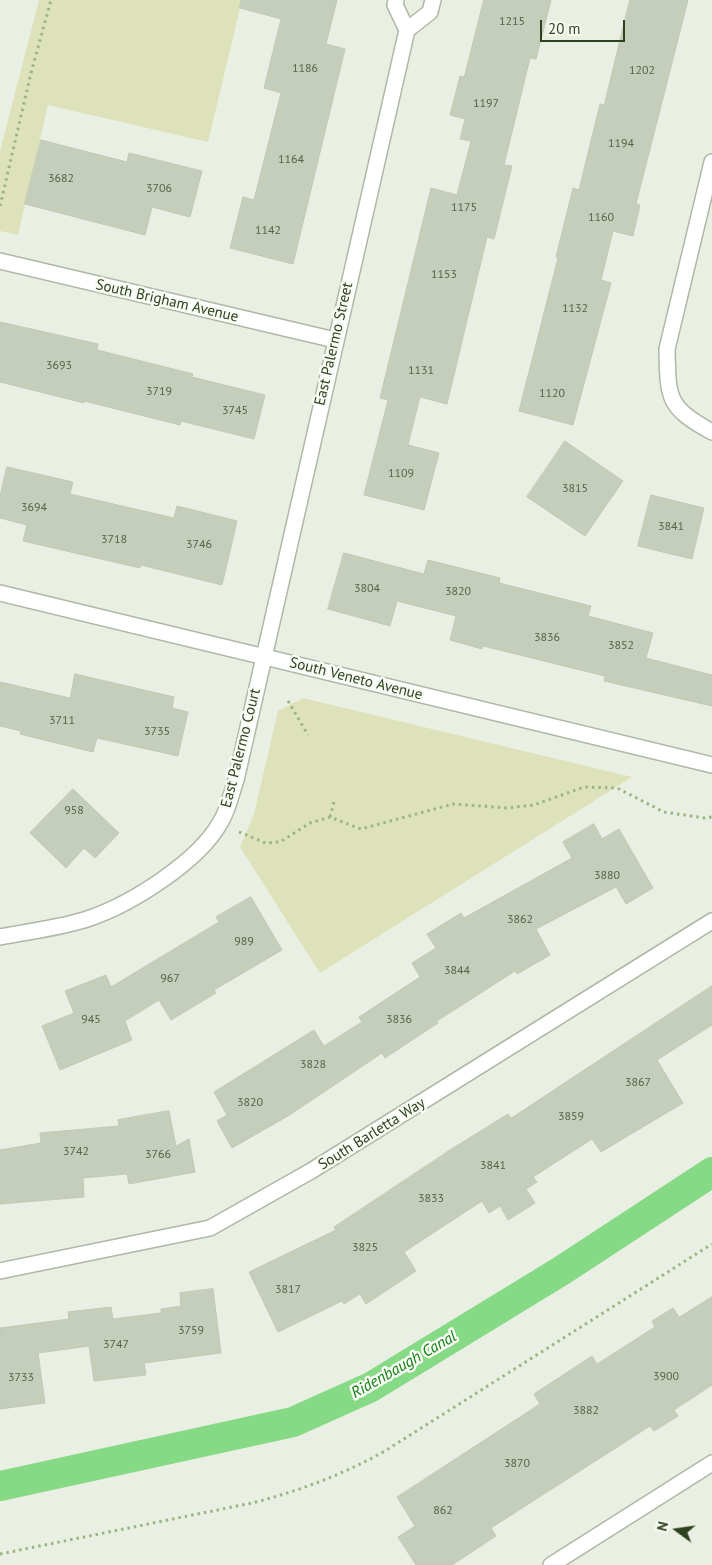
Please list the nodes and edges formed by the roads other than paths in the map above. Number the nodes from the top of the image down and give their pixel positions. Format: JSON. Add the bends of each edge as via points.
{"nodes":[{"id":1,"x":396,"y":0,"type":"edge"},
{"id":2,"x":433,"y":0,"type":"edge"},
{"id":3,"x":407,"y":30,"type":"junction"},
{"id":4,"x":712,"y":162,"type":"edge"},
{"id":5,"x":0,"y":261,"type":"edge"},
{"id":6,"x":335,"y":340,"type":"junction"},
{"id":7,"x":712,"y":432,"type":"edge"},
{"id":8,"x":0,"y":593,"type":"edge"},
{"id":9,"x":263,"y":657,"type":"junction"},
{"id":10,"x":712,"y":765,"type":"edge"},
{"id":11,"x":712,"y":921,"type":"edge"},
{"id":12,"x":0,"y":937,"type":"edge"},
{"id":13,"x":0,"y":1271,"type":"edge"},
{"id":14,"x":712,"y":1463,"type":"edge"},
{"id":15,"x":551,"y":1565,"type":"edge"}],
"edges":[{"from":1,"to":3,"type":"street","via":[[395,5]]},
{"from":2,"to":3,"type":"street","via":[[430,12]]},
{"from":3,"to":6,"type":"street","name":"East Palermo Street"},
{"from":4,"to":7,"type":"street","via":[[667,349],[672,403],[690,420]]},
{"from":5,"to":6,"type":"street","name":"South Brigham Avenue"},
{"from":6,"to":9,"type":"street","name":"East Palermo Street"},
{"from":8,"to":9,"type":"street","name":"South Veneto Avenue"},
{"from":9,"to":10,"type":"street","name":"South Veneto Avenue"},
{"from":9,"to":12,"type":"street","name":"East Palermo Court","via":[[236,780],[221,822],[201,850],[114,908],[89,919]]},
{"from":11,"to":13,"type":"street","name":"South Barletta Way","via":[[312,1172],[210,1228]]},
{"from":14,"to":15,"type":"street"}]}
